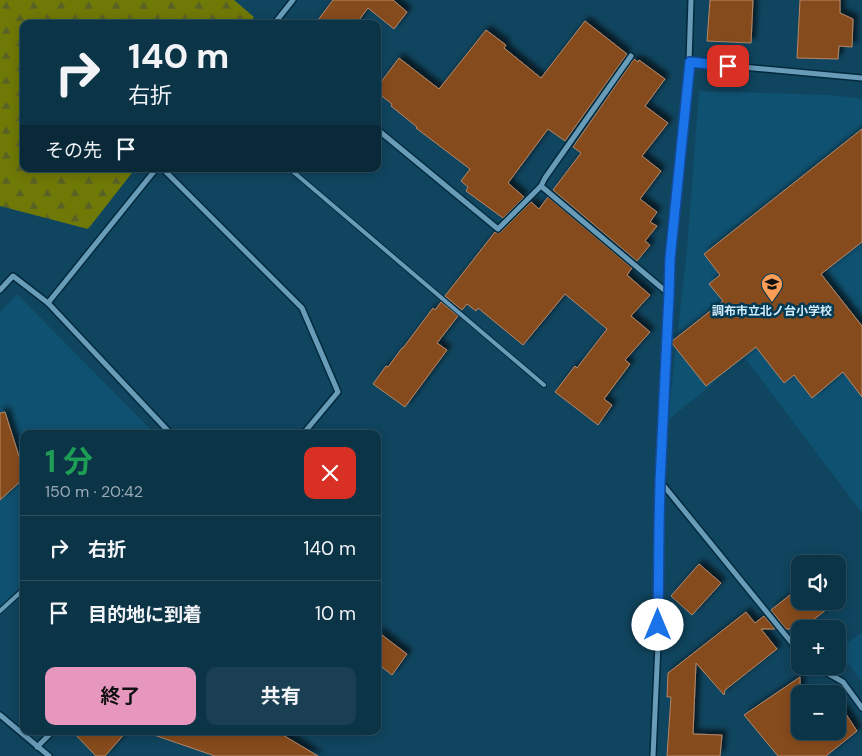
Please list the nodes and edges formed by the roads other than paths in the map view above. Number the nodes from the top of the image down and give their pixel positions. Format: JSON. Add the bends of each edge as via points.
{"nodes":[{"id":1,"x":293,"y":0,"type":"edge"},
{"id":2,"x":691,"y":0,"type":"edge"},
{"id":3,"x":277,"y":20,"type":"edge"},
{"id":4,"x":631,"y":56,"type":"dead end"},
{"id":5,"x":690,"y":62,"type":"junction"},
{"id":6,"x":862,"y":78,"type":"edge"},
{"id":7,"x":381,"y":132,"type":"edge"},
{"id":8,"x":154,"y":172,"type":"edge"},
{"id":9,"x":166,"y":172,"type":"edge"},
{"id":10,"x":294,"y":172,"type":"edge"},
{"id":11,"x":542,"y":186,"type":"junction"},
{"id":12,"x":0,"y":290,"type":"edge"},
{"id":13,"x":669,"y":294,"type":"junction"},
{"id":14,"x":48,"y":303,"type":"junction"},
{"id":15,"x":544,"y":385,"type":"dead end"},
{"id":16,"x":168,"y":430,"type":"edge"},
{"id":17,"x":306,"y":430,"type":"edge"},
{"id":18,"x":660,"y":482,"type":"junction"},
{"id":19,"x":20,"y":594,"type":"edge"},
{"id":20,"x":0,"y":611,"type":"edge"},
{"id":21,"x":791,"y":642,"type":"edge"},
{"id":22,"x":831,"y":675,"type":"edge"},
{"id":23,"x":862,"y":708,"type":"edge"},
{"id":24,"x":0,"y":715,"type":"edge"},
{"id":25,"x":20,"y":732,"type":"edge"},
{"id":26,"x":23,"y":735,"type":"edge"},
{"id":27,"x":50,"y":735,"type":"edge"},
{"id":28,"x":37,"y":747,"type":"junction"},
{"id":29,"x":49,"y":756,"type":"edge"},
{"id":30,"x":653,"y":756,"type":"edge"}],
"edges":[{"from":1,"to":3,"type":"street"},
{"from":2,"to":5,"type":"street"},
{"from":4,"to":11,"type":"street"},
{"from":5,"to":6,"type":"street"},
{"from":5,"to":13,"type":"street"},
{"from":7,"to":11,"type":"street","via":[[498,229]]},
{"from":8,"to":14,"type":"street"},
{"from":9,"to":17,"type":"street","via":[[302,308],[338,392]]},
{"from":10,"to":15,"type":"lane"},
{"from":11,"to":13,"type":"street"},
{"from":12,"to":14,"type":"street","via":[[13,276]]},
{"from":13,"to":18,"type":"street"},
{"from":14,"to":16,"type":"street"},
{"from":18,"to":21,"type":"street"},
{"from":18,"to":30,"type":"street"},
{"from":19,"to":20,"type":"lane"},
{"from":22,"to":23,"type":"street","via":[[843,682]]},
{"from":24,"to":25,"type":"street"},
{"from":26,"to":28,"type":"street"},
{"from":27,"to":28,"type":"street"},
{"from":28,"to":29,"type":"street"}]}
